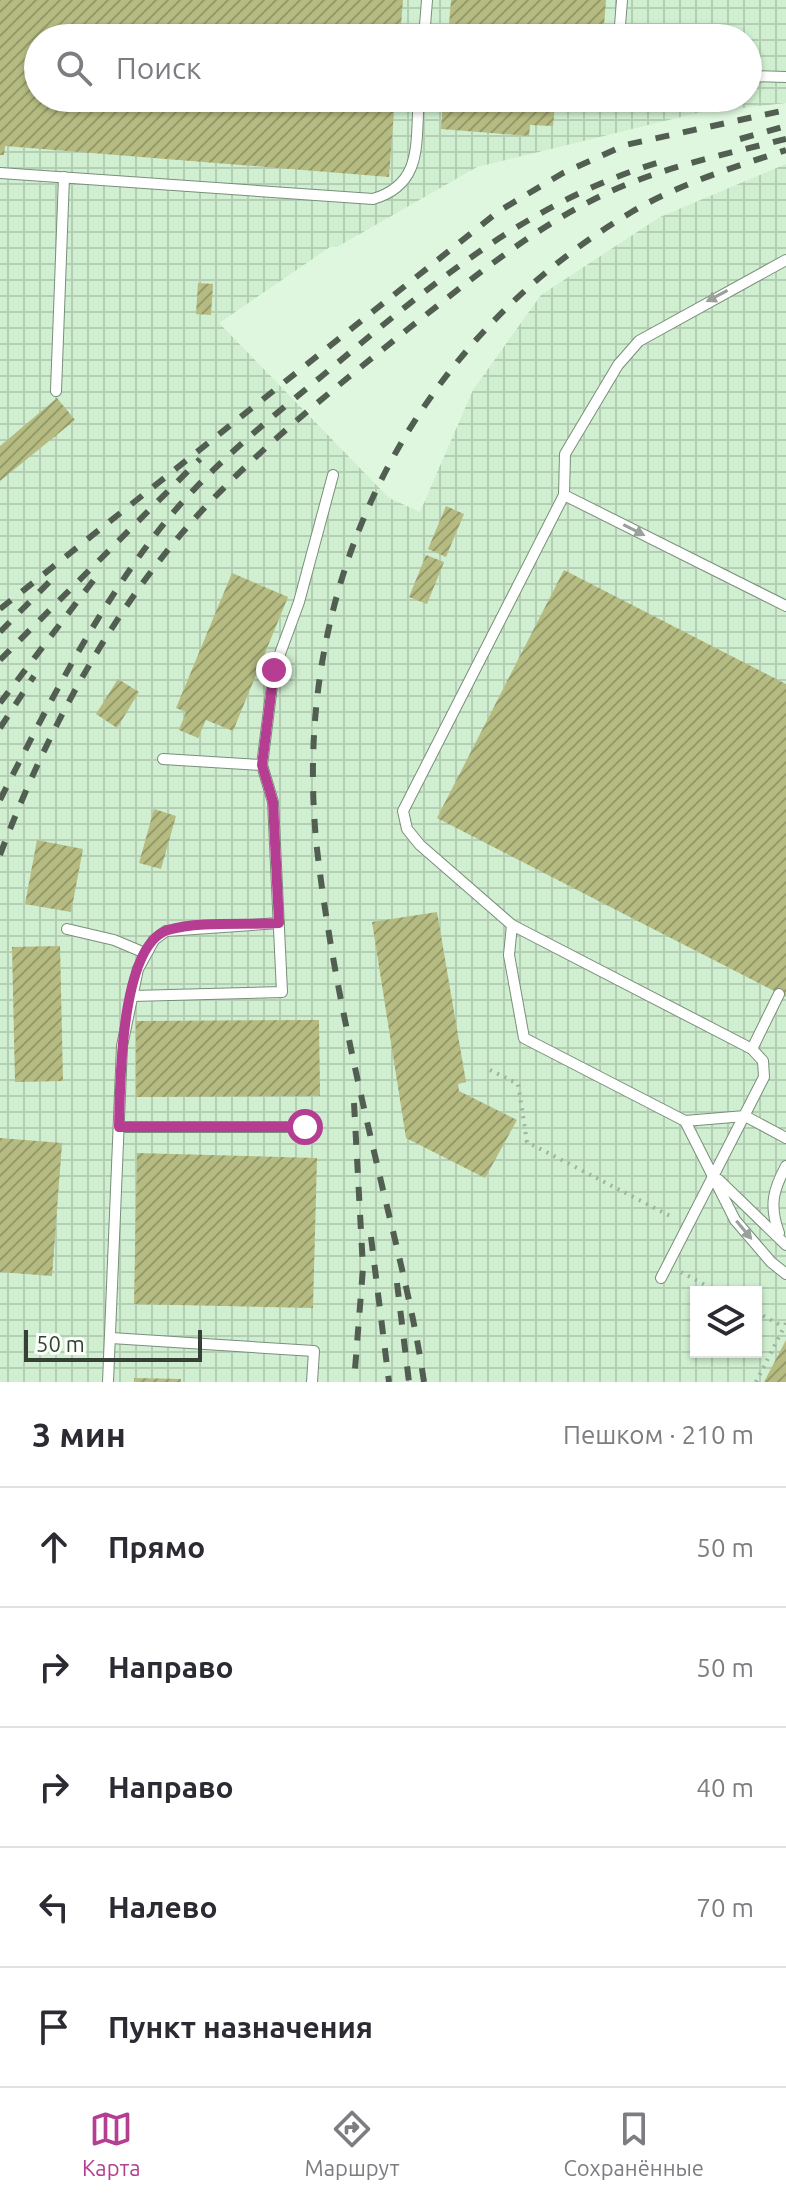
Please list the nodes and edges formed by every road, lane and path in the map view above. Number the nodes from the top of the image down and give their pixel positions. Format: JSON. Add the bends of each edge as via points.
{"nodes":[{"id":1,"x":427,"y":0,"type":"edge"},
{"id":2,"x":622,"y":0,"type":"edge"},
{"id":3,"x":425,"y":24,"type":"edge"},
{"id":4,"x":620,"y":24,"type":"edge"},
{"id":5,"x":762,"y":76,"type":"edge"},
{"id":6,"x":786,"y":77,"type":"edge"},
{"id":7,"x":418,"y":112,"type":"edge"},
{"id":8,"x":0,"y":173,"type":"edge"},
{"id":9,"x":64,"y":177,"type":"junction"},
{"id":10,"x":786,"y":260,"type":"edge"},
{"id":11,"x":56,"y":391,"type":"dead end"},
{"id":12,"x":333,"y":475,"type":"dead end"},
{"id":13,"x":564,"y":495,"type":"junction"},
{"id":14,"x":786,"y":606,"type":"edge"},
{"id":15,"x":163,"y":759,"type":"dead end"},
{"id":16,"x":262,"y":765,"type":"junction"},
{"id":17,"x":279,"y":923,"type":"junction"},
{"id":18,"x":512,"y":925,"type":"junction"},
{"id":19,"x":67,"y":929,"type":"dead end"},
{"id":20,"x":145,"y":953,"type":"junction"},
{"id":21,"x":779,"y":994,"type":"dead end"},
{"id":22,"x":132,"y":996,"type":"junction"},
{"id":23,"x":752,"y":1049,"type":"junction"},
{"id":24,"x":490,"y":1070,"type":"dead end"},
{"id":25,"x":745,"y":1116,"type":"junction"},
{"id":26,"x":685,"y":1121,"type":"junction"},
{"id":27,"x":119,"y":1127,"type":"junction"},
{"id":28,"x":305,"y":1127,"type":"dead end"},
{"id":29,"x":786,"y":1138,"type":"edge"},
{"id":30,"x":786,"y":1166,"type":"edge"},
{"id":31,"x":714,"y":1176,"type":"junction"},
{"id":32,"x":676,"y":1219,"type":"dead end"},
{"id":33,"x":783,"y":1242,"type":"edge"},
{"id":34,"x":668,"y":1265,"type":"junction"},
{"id":35,"x":786,"y":1274,"type":"edge"},
{"id":36,"x":661,"y":1278,"type":"dead end"},
{"id":37,"x":707,"y":1286,"type":"edge"},
{"id":38,"x":762,"y":1315,"type":"edge"},
{"id":39,"x":785,"y":1325,"type":"edge"},
{"id":40,"x":111,"y":1338,"type":"junction"},
{"id":41,"x":108,"y":1382,"type":"edge"},
{"id":42,"x":312,"y":1382,"type":"edge"},
{"id":43,"x":756,"y":1382,"type":"edge"}],
"edges":[{"from":1,"to":3,"type":"lane"},
{"from":2,"to":4,"type":"lane"},
{"from":5,"to":6,"type":"lane"},
{"from":7,"to":9,"type":"lane","via":[[413,167],[404,183],[373,199]]},
{"from":8,"to":9,"type":"lane"},
{"from":9,"to":11,"type":"lane"},
{"from":10,"to":13,"type":"lane","one_way":true,"via":[[639,341],[618,365],[565,454]]},
{"from":12,"to":16,"type":"lane","via":[[299,602],[274,670]]},
{"from":13,"to":14,"type":"lane","one_way":true},
{"from":13,"to":18,"type":"lane","via":[[403,811],[407,829],[420,845]]},
{"from":15,"to":16,"type":"lane"},
{"from":16,"to":17,"type":"lane","via":[[273,802]]},
{"from":17,"to":20,"type":"lane","via":[[166,931]]},
{"from":17,"to":22,"type":"lane","via":[[282,992]]},
{"from":18,"to":23,"type":"lane"},
{"from":18,"to":26,"type":"lane","via":[[509,955],[524,1038]]},
{"from":19,"to":20,"type":"lane"},
{"from":20,"to":22,"type":"lane"},
{"from":21,"to":23,"type":"lane"},
{"from":22,"to":27,"type":"lane","via":[[122,1046]]},
{"from":23,"to":25,"type":"lane","via":[[763,1061],[764,1077]]},
{"from":24,"to":32,"type":"path","via":[[518,1084],[527,1142]]},
{"from":25,"to":26,"type":"lane"},
{"from":25,"to":29,"type":"lane"},
{"from":25,"to":31,"type":"lane"},
{"from":26,"to":31,"type":"lane"},
{"from":27,"to":28,"type":"lane"},
{"from":27,"to":40,"type":"lane"},
{"from":30,"to":33,"type":"lane","via":[[773,1191],[772,1215]]},
{"from":31,"to":33,"type":"lane"},
{"from":31,"to":34,"type":"lane"},
{"from":31,"to":35,"type":"lane","one_way":true,"via":[[735,1220]]},
{"from":34,"to":36,"type":"lane"},
{"from":34,"to":37,"type":"path"},
{"from":38,"to":39,"type":"path"},
{"from":39,"to":43,"type":"path"},
{"from":40,"to":41,"type":"lane"},
{"from":40,"to":42,"type":"lane","via":[[314,1351]]}]}
